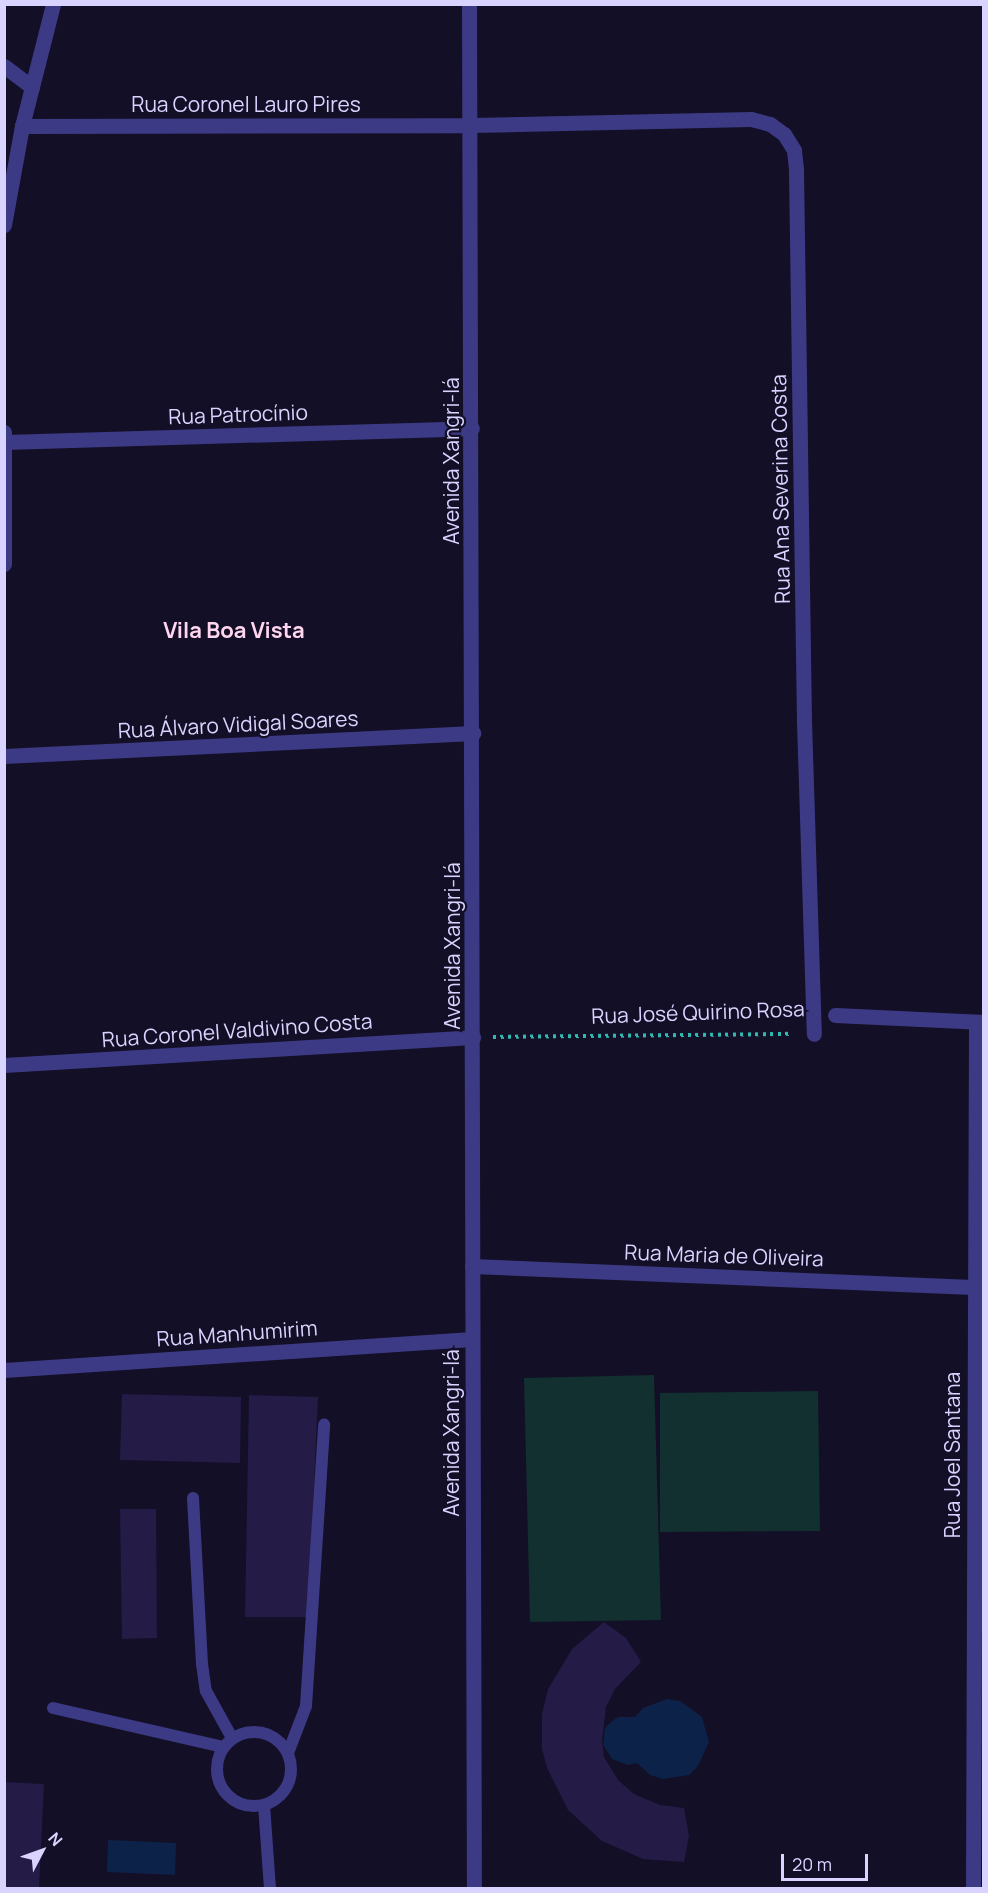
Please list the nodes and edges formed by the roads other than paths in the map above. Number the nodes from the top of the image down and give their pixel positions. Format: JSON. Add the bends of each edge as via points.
{"nodes":[{"id":1,"x":53,"y":4,"type":"edge"},
{"id":2,"x":469,"y":4,"type":"edge"},
{"id":3,"x":4,"y":66,"type":"edge"},
{"id":4,"x":32,"y":87,"type":"junction"},
{"id":5,"x":470,"y":125,"type":"junction"},
{"id":6,"x":22,"y":126,"type":"junction"},
{"id":7,"x":784,"y":134,"type":"joint"},
{"id":8,"x":4,"y":225,"type":"edge"},
{"id":9,"x":472,"y":428,"type":"junction"},
{"id":10,"x":4,"y":432,"type":"edge"},
{"id":11,"x":5,"y":442,"type":"edge"},
{"id":12,"x":4,"y":564,"type":"edge"},
{"id":13,"x":473,"y":734,"type":"junction"},
{"id":14,"x":4,"y":756,"type":"edge"},
{"id":15,"x":810,"y":847,"type":"joint"},
{"id":16,"x":835,"y":1015,"type":"dead end"},
{"id":17,"x":980,"y":1022,"type":"edge"},
{"id":18,"x":814,"y":1034,"type":"road end"},
{"id":19,"x":473,"y":1037,"type":"junction"},
{"id":20,"x":4,"y":1065,"type":"edge"},
{"id":21,"x":472,"y":1266,"type":"junction"},
{"id":22,"x":973,"y":1287,"type":"junction"},
{"id":23,"x":472,"y":1339,"type":"junction"},
{"id":24,"x":4,"y":1370,"type":"edge"},
{"id":25,"x":324,"y":1425,"type":"dead end"},
{"id":26,"x":193,"y":1498,"type":"dead end"},
{"id":27,"x":53,"y":1708,"type":"dead end"},
{"id":28,"x":232,"y":1738,"type":"junction"},
{"id":29,"x":222,"y":1747,"type":"junction"},
{"id":30,"x":288,"y":1753,"type":"junction"},
{"id":31,"x":264,"y":1805,"type":"junction"},
{"id":32,"x":270,"y":1888,"type":"edge"},
{"id":33,"x":474,"y":1888,"type":"edge"},
{"id":34,"x":973,"y":1888,"type":"edge"}],
"edges":[{"from":1,"to":4,"type":"street"},
{"from":2,"to":5,"type":"street","name":"Avenida Xangri-lá"},
{"from":3,"to":4,"type":"street"},
{"from":4,"to":6,"type":"street"},
{"from":5,"to":6,"type":"street","name":"Rua Coronel Lauro Pires"},
{"from":5,"to":7,"type":"street","name":"Rua Coronel Lauro Pires","via":[[752,119],[770,124]]},
{"from":5,"to":9,"type":"street","name":"Avenida Xangri-lá"},
{"from":6,"to":8,"type":"street"},
{"from":7,"to":15,"type":"street","name":"Rua Ana Severina Costa","via":[[794,150],[796,170],[804,721]]},
{"from":9,"to":11,"type":"street","name":"Rua Patrocínio"},
{"from":9,"to":13,"type":"street","name":"Avenida Xangri-lá"},
{"from":10,"to":11,"type":"street"},
{"from":11,"to":12,"type":"street"},
{"from":13,"to":14,"type":"street","name":"Rua Álvaro Vidigal Soares"},
{"from":13,"to":19,"type":"street","name":"Avenida Xangri-lá"},
{"from":15,"to":18,"type":"street","name":"Rua José Quirino Rosa"},
{"from":16,"to":17,"type":"street","name":"Rua José Quirino Rosa"},
{"from":17,"to":22,"type":"street","name":"Rua Joel Santana"},
{"from":19,"to":20,"type":"street","name":"Rua Coronel Valdivino Costa"},
{"from":19,"to":21,"type":"street","name":"Avenida Xangri-lá"},
{"from":21,"to":22,"type":"street","name":"Rua Maria de Oliveira"},
{"from":21,"to":23,"type":"street","name":"Avenida Xangri-lá"},
{"from":22,"to":34,"type":"street","name":"Rua Joel Santana"},
{"from":23,"to":24,"type":"street","name":"Rua Manhumirim"},
{"from":23,"to":33,"type":"street","name":"Avenida Xangri-lá"},
{"from":25,"to":30,"type":"lane","via":[[306,1706]]},
{"from":26,"to":28,"type":"lane","via":[[203,1673],[206,1691]]},
{"from":27,"to":29,"type":"lane"},
{"from":28,"to":29,"type":"lane"},
{"from":28,"to":30,"type":"lane","via":[[256,1731],[269,1734]]},
{"from":29,"to":31,"type":"lane","via":[[216,1772],[227,1796],[238,1803]]},
{"from":30,"to":31,"type":"lane","via":[[290,1778],[285,1790]]},
{"from":31,"to":32,"type":"lane"}]}
